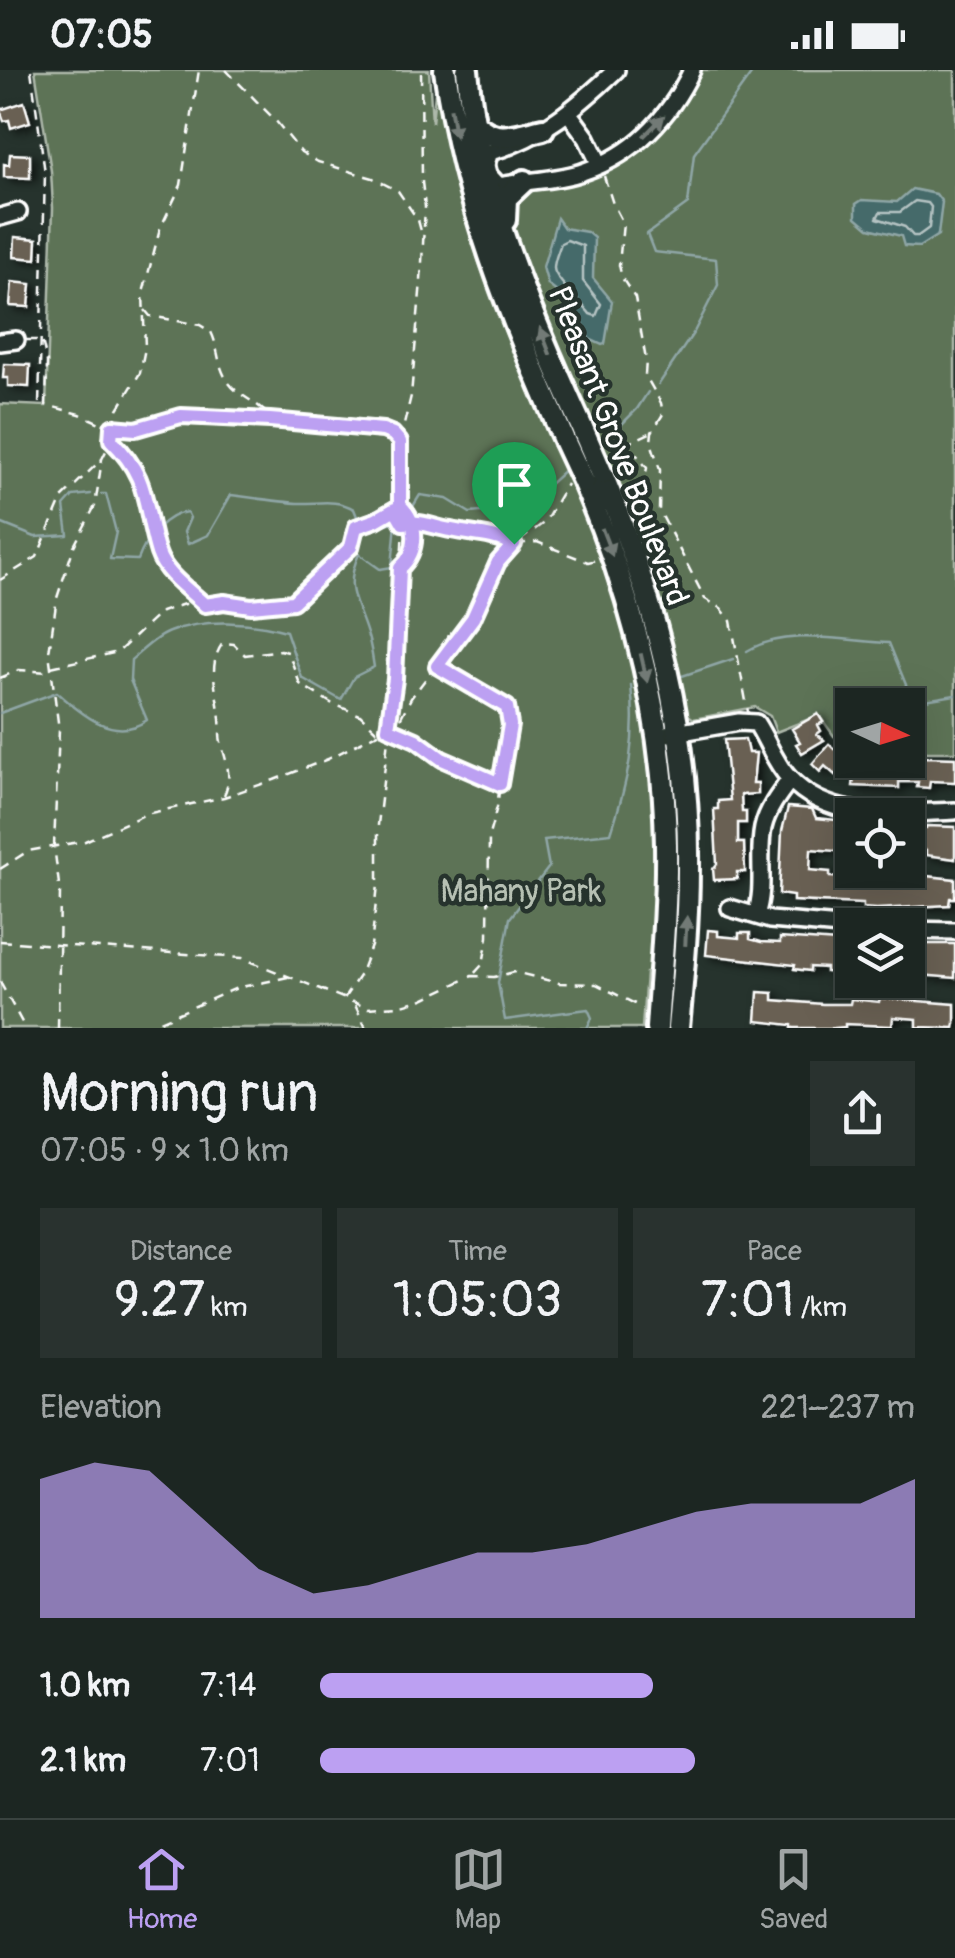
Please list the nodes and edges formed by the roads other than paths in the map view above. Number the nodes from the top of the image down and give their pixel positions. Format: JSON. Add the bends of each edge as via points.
{"nodes":[{"id":1,"x":445,"y":70,"type":"edge"},
{"id":2,"x":467,"y":70,"type":"edge"},
{"id":3,"x":616,"y":70,"type":"edge"},
{"id":4,"x":692,"y":70,"type":"edge"},
{"id":5,"x":568,"y":112,"type":"junction"},
{"id":6,"x":474,"y":123,"type":"junction"},
{"id":7,"x":544,"y":129,"type":"junction"},
{"id":8,"x":600,"y":165,"type":"junction"},
{"id":9,"x":474,"y":172,"type":"junction"},
{"id":10,"x":524,"y":181,"type":"junction"},
{"id":11,"x":18,"y":212,"type":"road end"},
{"id":12,"x":0,"y":218,"type":"edge"},
{"id":13,"x":511,"y":252,"type":"junction"},
{"id":14,"x":574,"y":435,"type":"junction"},
{"id":15,"x":591,"y":474,"type":"junction"},
{"id":16,"x":679,"y":734,"type":"junction"},
{"id":17,"x":656,"y":736,"type":"junction"},
{"id":18,"x":790,"y":780,"type":"junction"},
{"id":19,"x":955,"y":811,"type":"edge"},
{"id":20,"x":730,"y":908,"type":"dead end"},
{"id":21,"x":756,"y":915,"type":"junction"},
{"id":22,"x":835,"y":926,"type":"edge"},
{"id":23,"x":925,"y":930,"type":"edge"},
{"id":24,"x":955,"y":931,"type":"edge"},
{"id":25,"x":657,"y":1028,"type":"edge"},
{"id":26,"x":678,"y":1028,"type":"edge"}],
"edges":[{"from":1,"to":9,"type":"main road","name":"Pleasant Grove Boulevard","one_way":true},
{"from":2,"to":6,"type":"main road","name":"Pleasant Grove Boulevard"},
{"from":3,"to":5,"type":"street"},
{"from":8,"to":4,"type":"street","one_way":true,"via":[[648,133]]},
{"from":5,"to":7,"type":"street"},
{"from":5,"to":8,"type":"street"},
{"from":6,"to":7,"type":"main road","via":[[507,138]]},
{"from":6,"to":9,"type":"main road","name":"Pleasant Grove Boulevard"},
{"from":7,"to":9,"type":"street","via":[[490,152]]},
{"from":8,"to":10,"type":"street"},
{"from":9,"to":10,"type":"street","via":[[499,186]]},
{"from":9,"to":13,"type":"main road","name":"Pleasant Grove Boulevard"},
{"from":9,"to":14,"type":"main road","name":"Pleasant Grove Boulevard","via":[[488,258]]},
{"from":10,"to":13,"type":"main road","via":[[505,201]]},
{"from":11,"to":12,"type":"street"},
{"from":14,"to":13,"type":"main road","name":"Pleasant Grove Boulevard","one_way":true},
{"from":14,"to":15,"type":"main road","name":"Pleasant Grove Boulevard","bridge":true},
{"from":15,"to":16,"type":"main road","name":"Pleasant Grove Boulevard","via":[[614,502],[652,608]]},
{"from":15,"to":17,"type":"main road","name":"Pleasant Grove Boulevard","one_way":true,"via":[[641,654]]},
{"from":16,"to":17,"type":"street"},
{"from":16,"to":18,"type":"street","via":[[756,723]]},
{"from":26,"to":16,"type":"main road","name":"Pleasant Grove Boulevard","one_way":true,"via":[[688,867]]},
{"from":17,"to":25,"type":"main road","name":"Pleasant Grove Boulevard","via":[[666,858]]},
{"from":18,"to":19,"type":"street","via":[[859,812]]},
{"from":18,"to":21,"type":"street","via":[[764,828]]},
{"from":20,"to":21,"type":"street"},
{"from":21,"to":22,"type":"street"},
{"from":23,"to":24,"type":"street"}]}
